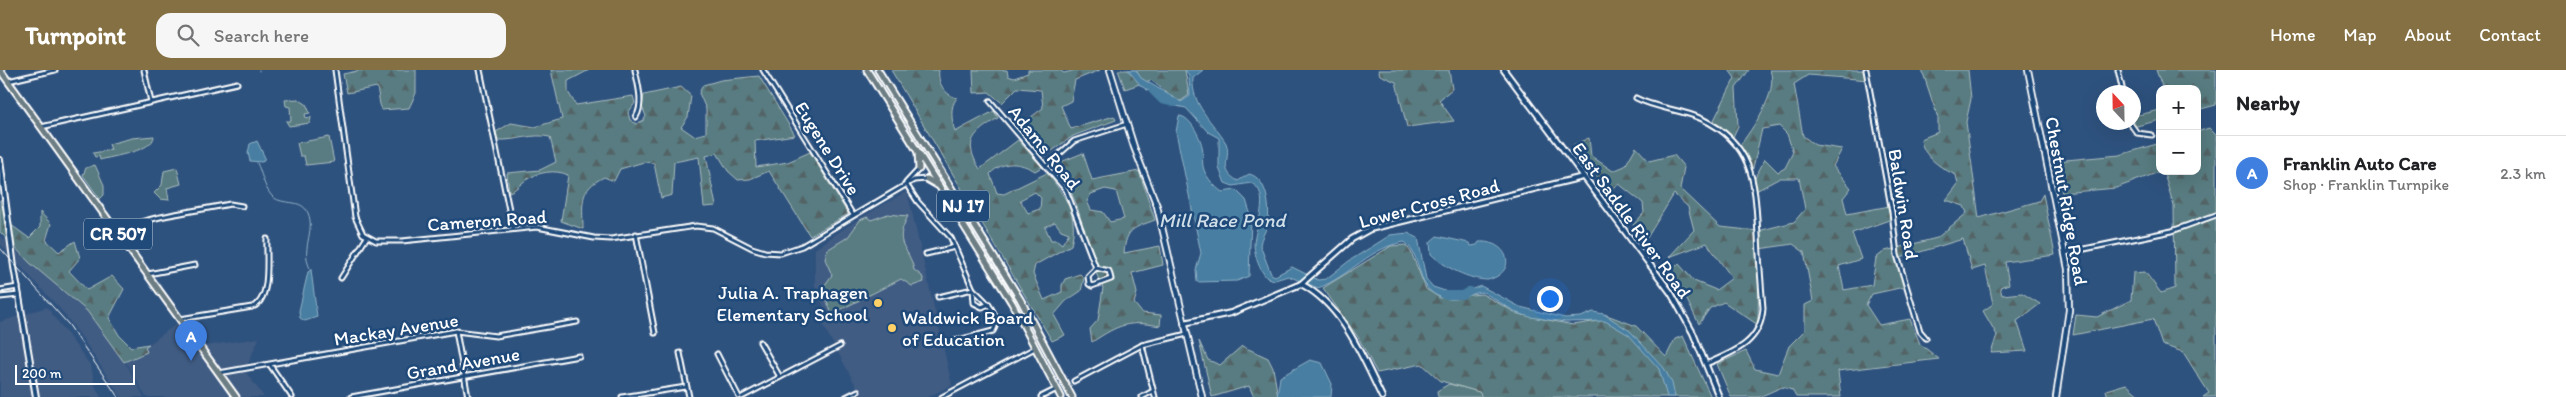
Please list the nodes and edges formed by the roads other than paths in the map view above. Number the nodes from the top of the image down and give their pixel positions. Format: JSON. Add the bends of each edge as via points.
{"nodes":[{"id":1,"x":0,"y":70,"type":"edge"},
{"id":2,"x":56,"y":70,"type":"edge"},
{"id":3,"x":144,"y":70,"type":"edge"},
{"id":4,"x":335,"y":70,"type":"edge"},
{"id":5,"x":480,"y":70,"type":"edge"},
{"id":6,"x":634,"y":70,"type":"edge"},
{"id":7,"x":763,"y":70,"type":"edge"},
{"id":8,"x":867,"y":70,"type":"edge"},
{"id":9,"x":878,"y":70,"type":"edge"},
{"id":10,"x":1110,"y":70,"type":"edge"},
{"id":11,"x":1504,"y":70,"type":"edge"},
{"id":12,"x":1866,"y":70,"type":"edge"},
{"id":13,"x":2028,"y":70,"type":"edge"},
{"id":14,"x":2118,"y":70,"type":"edge"},
{"id":15,"x":8,"y":81,"type":"junction"},
{"id":16,"x":237,"y":83,"type":"dead end"},
{"id":17,"x":2121,"y":85,"type":"edge"},
{"id":18,"x":1636,"y":98,"type":"dead end"},
{"id":19,"x":990,"y":101,"type":"dead end"},
{"id":20,"x":151,"y":102,"type":"junction"},
{"id":21,"x":636,"y":117,"type":"dead end"},
{"id":22,"x":1127,"y":124,"type":"junction"},
{"id":23,"x":41,"y":127,"type":"junction"},
{"id":24,"x":2135,"y":130,"type":"edge"},
{"id":25,"x":2152,"y":135,"type":"dead end"},
{"id":26,"x":918,"y":151,"type":"junction"},
{"id":27,"x":0,"y":160,"type":"edge"},
{"id":28,"x":1046,"y":166,"type":"junction"},
{"id":29,"x":919,"y":169,"type":"joint"},
{"id":30,"x":1583,"y":178,"type":"junction"},
{"id":31,"x":927,"y":179,"type":"joint"},
{"id":32,"x":906,"y":184,"type":"junction"},
{"id":33,"x":941,"y":187,"type":"junction"},
{"id":34,"x":242,"y":206,"type":"dead end"},
{"id":35,"x":853,"y":215,"type":"junction"},
{"id":36,"x":2216,"y":215,"type":"edge"},
{"id":37,"x":512,"y":229,"type":"junction"},
{"id":38,"x":117,"y":232,"type":"junction"},
{"id":39,"x":636,"y":234,"type":"junction"},
{"id":40,"x":367,"y":237,"type":"junction"},
{"id":41,"x":267,"y":238,"type":"dead end"},
{"id":42,"x":955,"y":247,"type":"junction"},
{"id":43,"x":2065,"y":252,"type":"junction"},
{"id":44,"x":926,"y":254,"type":"dead end"},
{"id":45,"x":195,"y":265,"type":"dead end"},
{"id":46,"x":1096,"y":268,"type":"junction"},
{"id":47,"x":147,"y":274,"type":"junction"},
{"id":48,"x":341,"y":278,"type":"dead end"},
{"id":49,"x":1302,"y":283,"type":"junction"},
{"id":50,"x":18,"y":287,"type":"junction"},
{"id":51,"x":973,"y":288,"type":"junction"},
{"id":52,"x":0,"y":290,"type":"edge"},
{"id":53,"x":20,"y":295,"type":"junction"},
{"id":54,"x":0,"y":297,"type":"edge"},
{"id":55,"x":938,"y":297,"type":"dead end"},
{"id":56,"x":989,"y":304,"type":"junction"},
{"id":57,"x":180,"y":319,"type":"junction"},
{"id":58,"x":577,"y":322,"type":"dead end"},
{"id":59,"x":1184,"y":323,"type":"junction"},
{"id":60,"x":456,"y":331,"type":"junction"},
{"id":61,"x":654,"y":333,"type":"dead end"},
{"id":62,"x":1187,"y":334,"type":"junction"},
{"id":63,"x":1926,"y":338,"type":"dead end"},
{"id":64,"x":760,"y":342,"type":"dead end"},
{"id":65,"x":947,"y":343,"type":"dead end"},
{"id":66,"x":840,"y":346,"type":"dead end"},
{"id":67,"x":1142,"y":346,"type":"junction"},
{"id":68,"x":1036,"y":348,"type":"junction"},
{"id":69,"x":680,"y":353,"type":"dead end"},
{"id":70,"x":717,"y":354,"type":"dead end"},
{"id":71,"x":579,"y":356,"type":"dead end"},
{"id":72,"x":1706,"y":364,"type":"junction"},
{"id":73,"x":270,"y":365,"type":"junction"},
{"id":74,"x":219,"y":373,"type":"junction"},
{"id":75,"x":464,"y":377,"type":"junction"},
{"id":76,"x":780,"y":378,"type":"junction"},
{"id":77,"x":1074,"y":380,"type":"dead end"},
{"id":78,"x":686,"y":386,"type":"junction"},
{"id":79,"x":1057,"y":389,"type":"junction"},
{"id":80,"x":858,"y":391,"type":"dead end"},
{"id":81,"x":1153,"y":391,"type":"junction"},
{"id":82,"x":640,"y":396,"type":"edge"},
{"id":83,"x":36,"y":397,"type":"edge"},
{"id":84,"x":236,"y":397,"type":"edge"},
{"id":85,"x":292,"y":397,"type":"edge"},
{"id":86,"x":351,"y":397,"type":"edge"},
{"id":87,"x":468,"y":397,"type":"edge"},
{"id":88,"x":622,"y":397,"type":"edge"},
{"id":89,"x":689,"y":397,"type":"edge"},
{"id":90,"x":741,"y":397,"type":"edge"},
{"id":91,"x":846,"y":397,"type":"edge"},
{"id":92,"x":942,"y":397,"type":"edge"},
{"id":93,"x":1042,"y":397,"type":"edge"},
{"id":94,"x":1061,"y":397,"type":"edge"},
{"id":95,"x":1072,"y":397,"type":"edge"},
{"id":96,"x":1142,"y":397,"type":"edge"},
{"id":97,"x":1155,"y":397,"type":"edge"},
{"id":98,"x":1202,"y":397,"type":"edge"},
{"id":99,"x":1382,"y":397,"type":"edge"},
{"id":100,"x":1720,"y":397,"type":"edge"},
{"id":101,"x":2056,"y":397,"type":"edge"}],
"edges":[{"from":1,"to":15,"type":"main road","number":"CR 507"},
{"from":2,"to":15,"type":"street"},
{"from":3,"to":20,"type":"street"},
{"from":4,"to":40,"type":"street","via":[[352,204],[358,226]]},
{"from":5,"to":37,"type":"street"},
{"from":6,"to":21,"type":"street","via":[[639,91]]},
{"from":7,"to":35,"type":"street","name":"Eugene Drive"},
{"from":8,"to":26,"type":"main road","number":"NJ 17"},
{"from":9,"to":95,"type":"main road","number":"NJ 17","via":[[1020,299]]},
{"from":10,"to":22,"type":"main road"},
{"from":11,"to":30,"type":"street","name":"East Saddle River Road"},
{"from":12,"to":63,"type":"street","name":"Baldwin Road","via":[[1901,271],[1920,331]]},
{"from":13,"to":43,"type":"main road","name":"Chestnut Ridge Road"},
{"from":14,"to":17,"type":"street"},
{"from":15,"to":23,"type":"main road","number":"CR 507"},
{"from":16,"to":20,"type":"street"},
{"from":18,"to":72,"type":"street","via":[[1710,123],[1734,142],[1751,172],[1758,203],[1761,322],[1745,346]]},
{"from":19,"to":28,"type":"street","name":"Adams Road"},
{"from":20,"to":23,"type":"street"},
{"from":22,"to":28,"type":"street","via":[[1074,141]]},
{"from":22,"to":59,"type":"main road","via":[[1157,206]]},
{"from":23,"to":38,"type":"main road","number":"CR 507"},
{"from":24,"to":25,"type":"street"},
{"from":26,"to":29,"type":"main road"},
{"from":26,"to":33,"type":"main road","number":"NJ 17"},
{"from":27,"to":50,"type":"street"},
{"from":28,"to":46,"type":"street","name":"Adams Road","via":[[1069,194]]},
{"from":29,"to":32,"type":"street","name":"Cameron Road"},
{"from":30,"to":49,"type":"street","name":"Lower Cross Road","via":[[1370,229],[1352,239]]},
{"from":30,"to":72,"type":"street","name":"East Saddle River Road","via":[[1671,293]]},
{"from":31,"to":32,"type":"street","name":"Cameron Road","via":[[920,177]]},
{"from":31,"to":33,"type":"main road"},
{"from":32,"to":35,"type":"street","name":"Cameron Road"},
{"from":32,"to":42,"type":"street","via":[[918,202],[947,232]]},
{"from":33,"to":68,"type":"main road","number":"NJ 17"},
{"from":34,"to":38,"type":"street","via":[[230,204],[145,221]]},
{"from":35,"to":39,"type":"street","name":"Cameron Road","via":[[802,246],[781,252],[758,250],[704,226]]},
{"from":36,"to":43,"type":"street","via":[[2172,231]]},
{"from":37,"to":39,"type":"street","name":"Cameron Road","via":[[545,227],[602,239]]},
{"from":37,"to":40,"type":"street","name":"Cameron Road","via":[[402,241],[376,241]]},
{"from":38,"to":47,"type":"main road","number":"CR 507"},
{"from":39,"to":61,"type":"street"},
{"from":40,"to":48,"type":"street"},
{"from":41,"to":57,"type":"street","via":[[265,294],[260,304]]},
{"from":42,"to":44,"type":"street"},
{"from":42,"to":51,"type":"street"},
{"from":43,"to":101,"type":"main road","name":"Chestnut Ridge Road","via":[[2069,310]]},
{"from":45,"to":47,"type":"street"},
{"from":46,"to":46,"type":"street","name":"Adams Road","via":[[1088,276],[1089,284],[1092,286],[1111,280],[1109,271]]},
{"from":47,"to":57,"type":"main road","number":"CR 507"},
{"from":49,"to":59,"type":"street","name":"Lower Cross Road","via":[[1231,313]]},
{"from":49,"to":99,"type":"street","via":[[1320,295],[1354,338]]},
{"from":50,"to":52,"type":"street"},
{"from":50,"to":53,"type":"street"},
{"from":51,"to":55,"type":"street"},
{"from":51,"to":56,"type":"street"},
{"from":51,"to":56,"type":"street","via":[[976,305]]},
{"from":53,"to":54,"type":"street"},
{"from":53,"to":83,"type":"street"},
{"from":56,"to":65,"type":"street","via":[[996,328]]},
{"from":57,"to":74,"type":"main road","number":"CR 507"},
{"from":58,"to":60,"type":"street","name":"Mackay Avenue","via":[[496,336]]},
{"from":59,"to":62,"type":"main road"},
{"from":60,"to":73,"type":"street","name":"Mackay Avenue"},
{"from":60,"to":75,"type":"street"},
{"from":62,"to":67,"type":"street"},
{"from":62,"to":98,"type":"main road"},
{"from":64,"to":76,"type":"street"},
{"from":66,"to":76,"type":"street"},
{"from":67,"to":77,"type":"street"},
{"from":67,"to":81,"type":"street"},
{"from":68,"to":79,"type":"main road","number":"NJ 17"},
{"from":68,"to":92,"type":"street"},
{"from":69,"to":78,"type":"street"},
{"from":70,"to":90,"type":"street"},
{"from":71,"to":75,"type":"street","name":"Grand Avenue"},
{"from":72,"to":100,"type":"street","name":"East Saddle River Road"},
{"from":73,"to":74,"type":"street","name":"Mackay Avenue"},
{"from":73,"to":85,"type":"street"},
{"from":74,"to":84,"type":"main road","number":"CR 507"},
{"from":75,"to":86,"type":"street","name":"Grand Avenue"},
{"from":75,"to":87,"type":"street"},
{"from":76,"to":90,"type":"street"},
{"from":78,"to":82,"type":"street"},
{"from":78,"to":89,"type":"street"},
{"from":79,"to":93,"type":"street"},
{"from":79,"to":94,"type":"main road","number":"NJ 17"},
{"from":80,"to":91,"type":"street"},
{"from":81,"to":96,"type":"street"},
{"from":81,"to":97,"type":"street"},
{"from":82,"to":88,"type":"street"}]}
